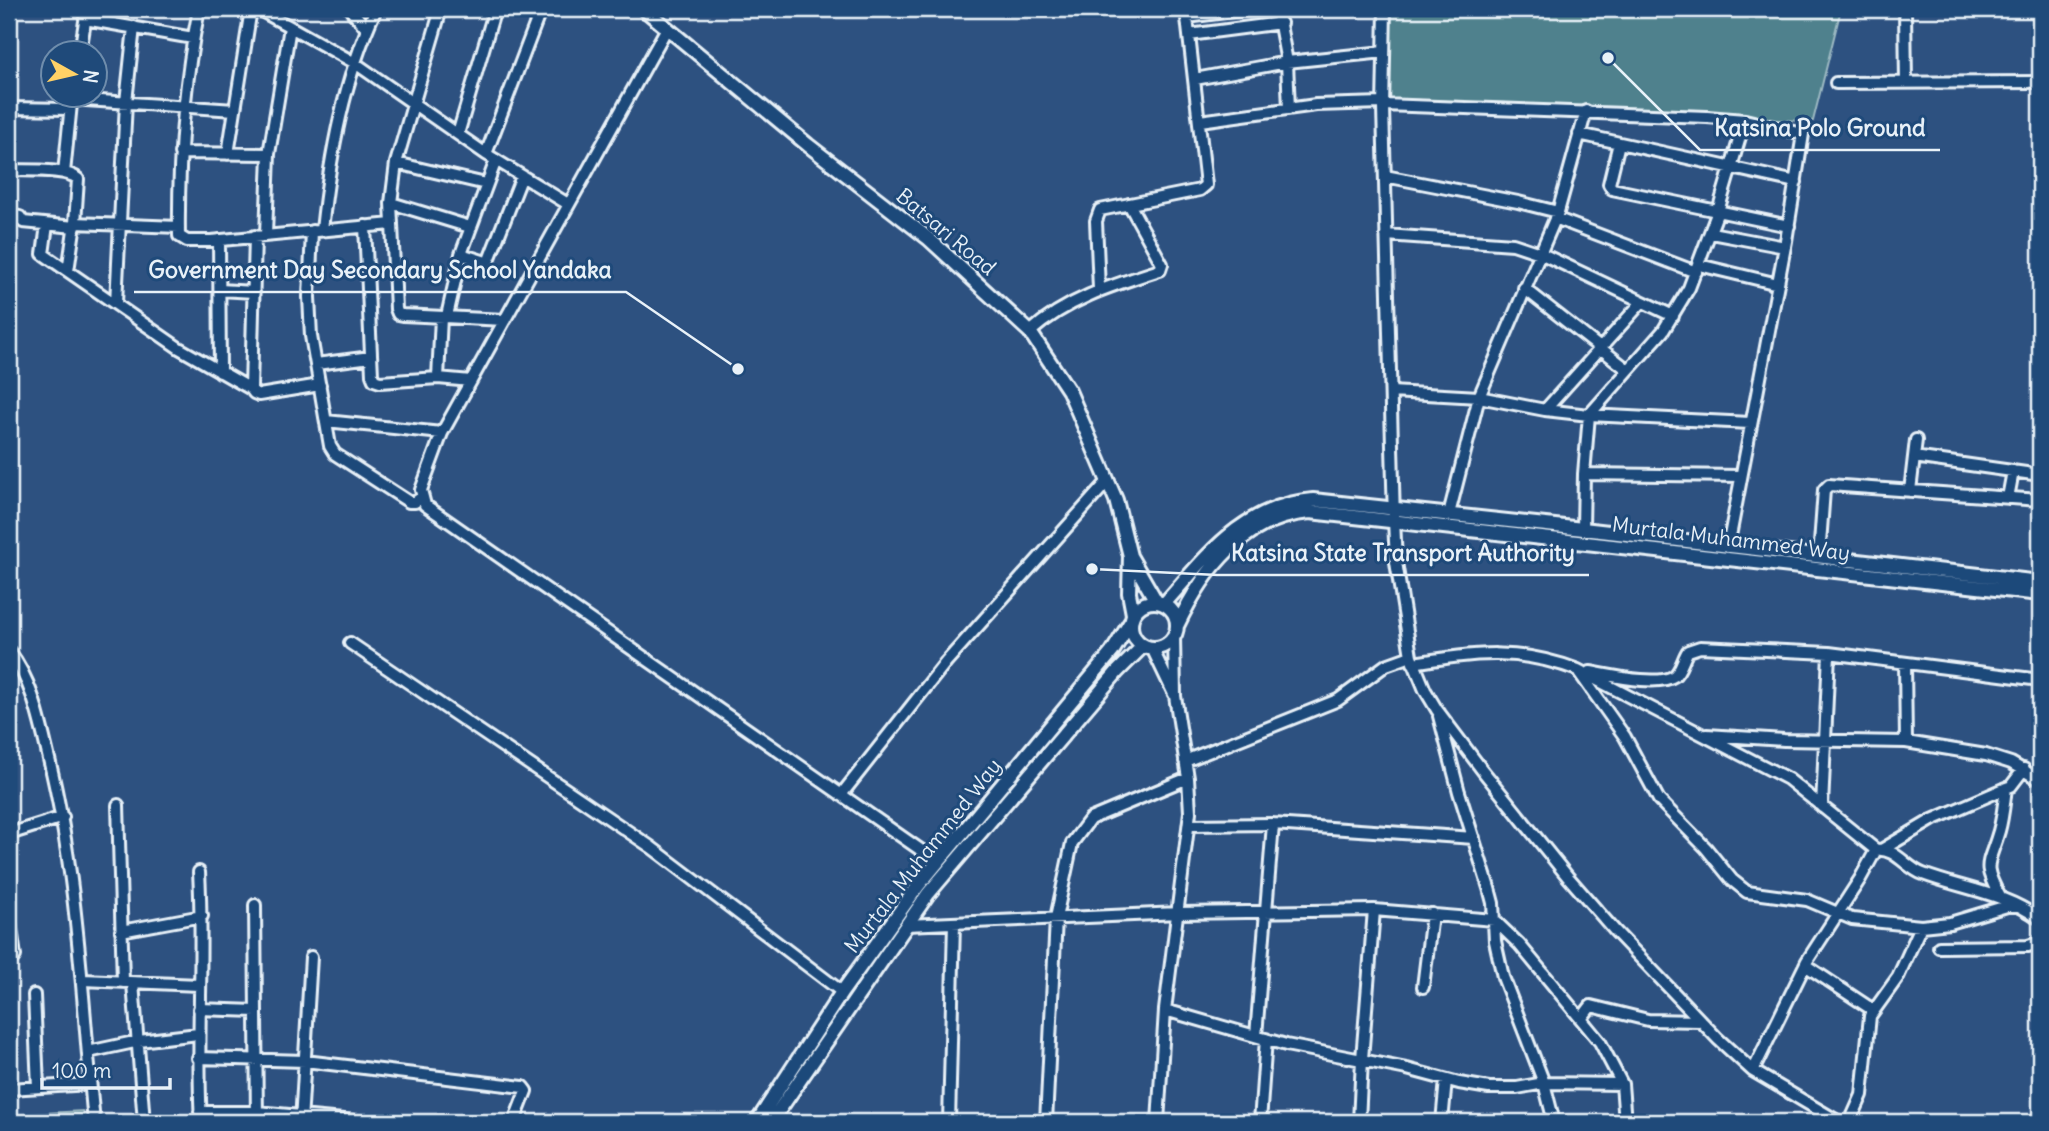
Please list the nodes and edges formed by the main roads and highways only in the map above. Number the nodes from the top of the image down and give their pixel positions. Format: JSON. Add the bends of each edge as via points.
{"nodes":[{"id":1,"x":644,"y":9,"type":"edge"},
{"id":2,"x":1394,"y":514,"type":"junction"},
{"id":3,"x":1130,"y":556,"type":"junction"},
{"id":4,"x":1978,"y":581,"type":"junction"},
{"id":5,"x":2040,"y":582,"type":"edge"},
{"id":6,"x":2040,"y":594,"type":"edge"},
{"id":7,"x":1160,"y":602,"type":"junction"},
{"id":8,"x":1132,"y":618,"type":"junction"},
{"id":9,"x":1176,"y":631,"type":"junction"},
{"id":10,"x":1147,"y":647,"type":"junction"},
{"id":11,"x":757,"y":1122,"type":"edge"},
{"id":12,"x":771,"y":1122,"type":"edge"}],
"edges":[{"from":1,"to":3,"type":"main road","name":"Batsari Road","via":[[929,239],[1031,332],[1065,384],[1108,481]]},
{"from":2,"to":4,"type":"main road","name":"Murtala Muhammed Way"},
{"from":2,"to":4,"type":"main road","via":[[1449,514],[1583,529]]},
{"from":2,"to":7,"type":"main road","via":[[1313,500],[1259,514],[1225,538]]},
{"from":2,"to":9,"type":"main road","name":"Murtala Muhammed Way","via":[[1310,512],[1263,524],[1239,541],[1202,581]]},
{"from":3,"to":7,"type":"main road"},
{"from":3,"to":8,"type":"main road"},
{"from":4,"to":5,"type":"main road"},
{"from":4,"to":6,"type":"main road","name":"Murtala Muhammed Way"},
{"from":7,"to":8,"type":"main road","via":[[1146,602]]},
{"from":7,"to":9,"type":"main road","via":[[1176,617]]},
{"from":8,"to":10,"type":"main road","via":[[1131,632]]},
{"from":8,"to":11,"type":"main road","name":"Murtala Muhammed Way","via":[[1112,652],[938,862],[842,992]]},
{"from":9,"to":10,"type":"main road","via":[[1161,647]]},
{"from":10,"to":12,"type":"main road","name":"Murtala Muhammed Way","via":[[1108,683],[955,862],[905,926]]}]}
